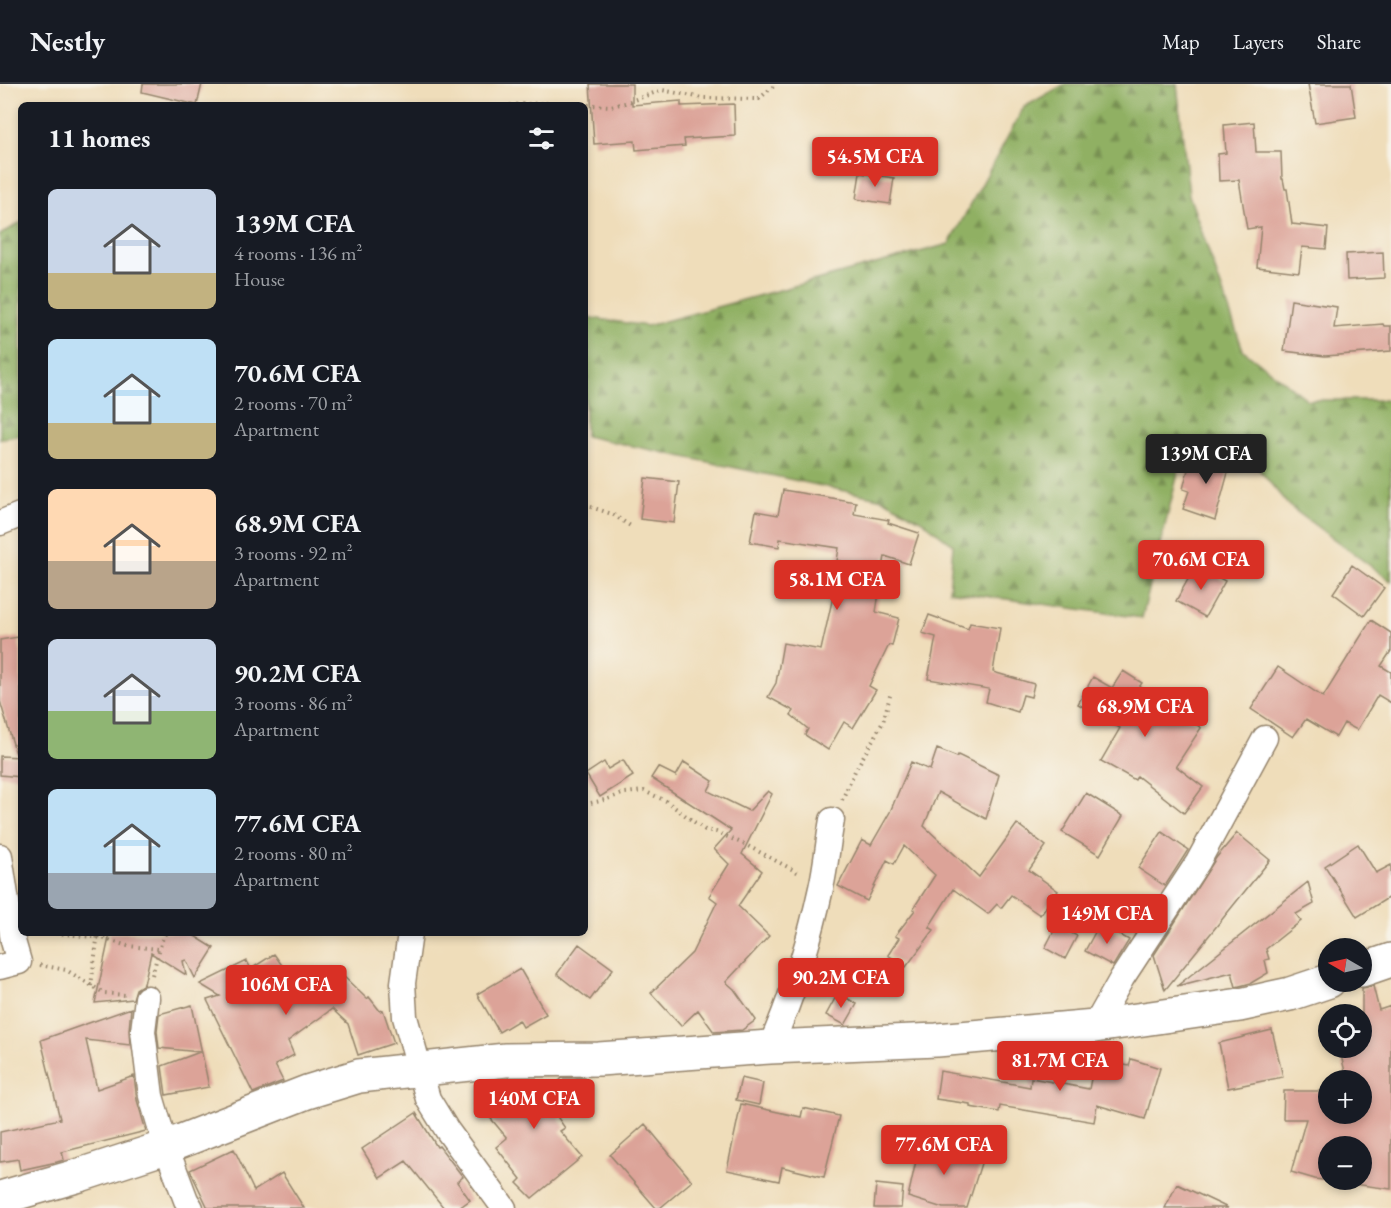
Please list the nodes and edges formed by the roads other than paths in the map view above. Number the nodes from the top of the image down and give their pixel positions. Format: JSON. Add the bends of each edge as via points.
{"nodes":[{"id":1,"x":1265,"y":738,"type":"dead end"},
{"id":2,"x":832,"y":820,"type":"road end"},
{"id":3,"x":0,"y":856,"type":"edge"},
{"id":4,"x":410,"y":936,"type":"edge"},
{"id":5,"x":1391,"y":960,"type":"edge"},
{"id":6,"x":10,"y":964,"type":"edge"},
{"id":7,"x":1372,"y":967,"type":"edge"},
{"id":8,"x":1318,"y":985,"type":"edge"},
{"id":9,"x":147,"y":998,"type":"road end"},
{"id":10,"x":1095,"y":1026,"type":"junction"},
{"id":11,"x":770,"y":1047,"type":"junction"},
{"id":12,"x":419,"y":1068,"type":"junction"},
{"id":13,"x":166,"y":1147,"type":"junction"},
{"id":14,"x":0,"y":1198,"type":"edge"},
{"id":15,"x":192,"y":1208,"type":"edge"},
{"id":16,"x":504,"y":1208,"type":"edge"}],
"edges":[{"from":1,"to":10,"type":"street","via":[[1198,862]]},
{"from":2,"to":11,"type":"street","via":[[808,946]]},
{"from":3,"to":6,"type":"street","via":[[13,941]]},
{"from":4,"to":12,"type":"street","via":[[403,983],[405,1017]]},
{"from":5,"to":7,"type":"street"},
{"from":8,"to":10,"type":"street","via":[[1240,1005]]},
{"from":9,"to":13,"type":"street","via":[[143,1031],[151,1096]]},
{"from":10,"to":11,"type":"street","via":[[938,1040]]},
{"from":11,"to":12,"type":"street"},
{"from":12,"to":13,"type":"street","via":[[359,1076],[307,1092]]},
{"from":12,"to":16,"type":"street","via":[[428,1099]]},
{"from":13,"to":14,"type":"street"},
{"from":13,"to":15,"type":"street"}]}
